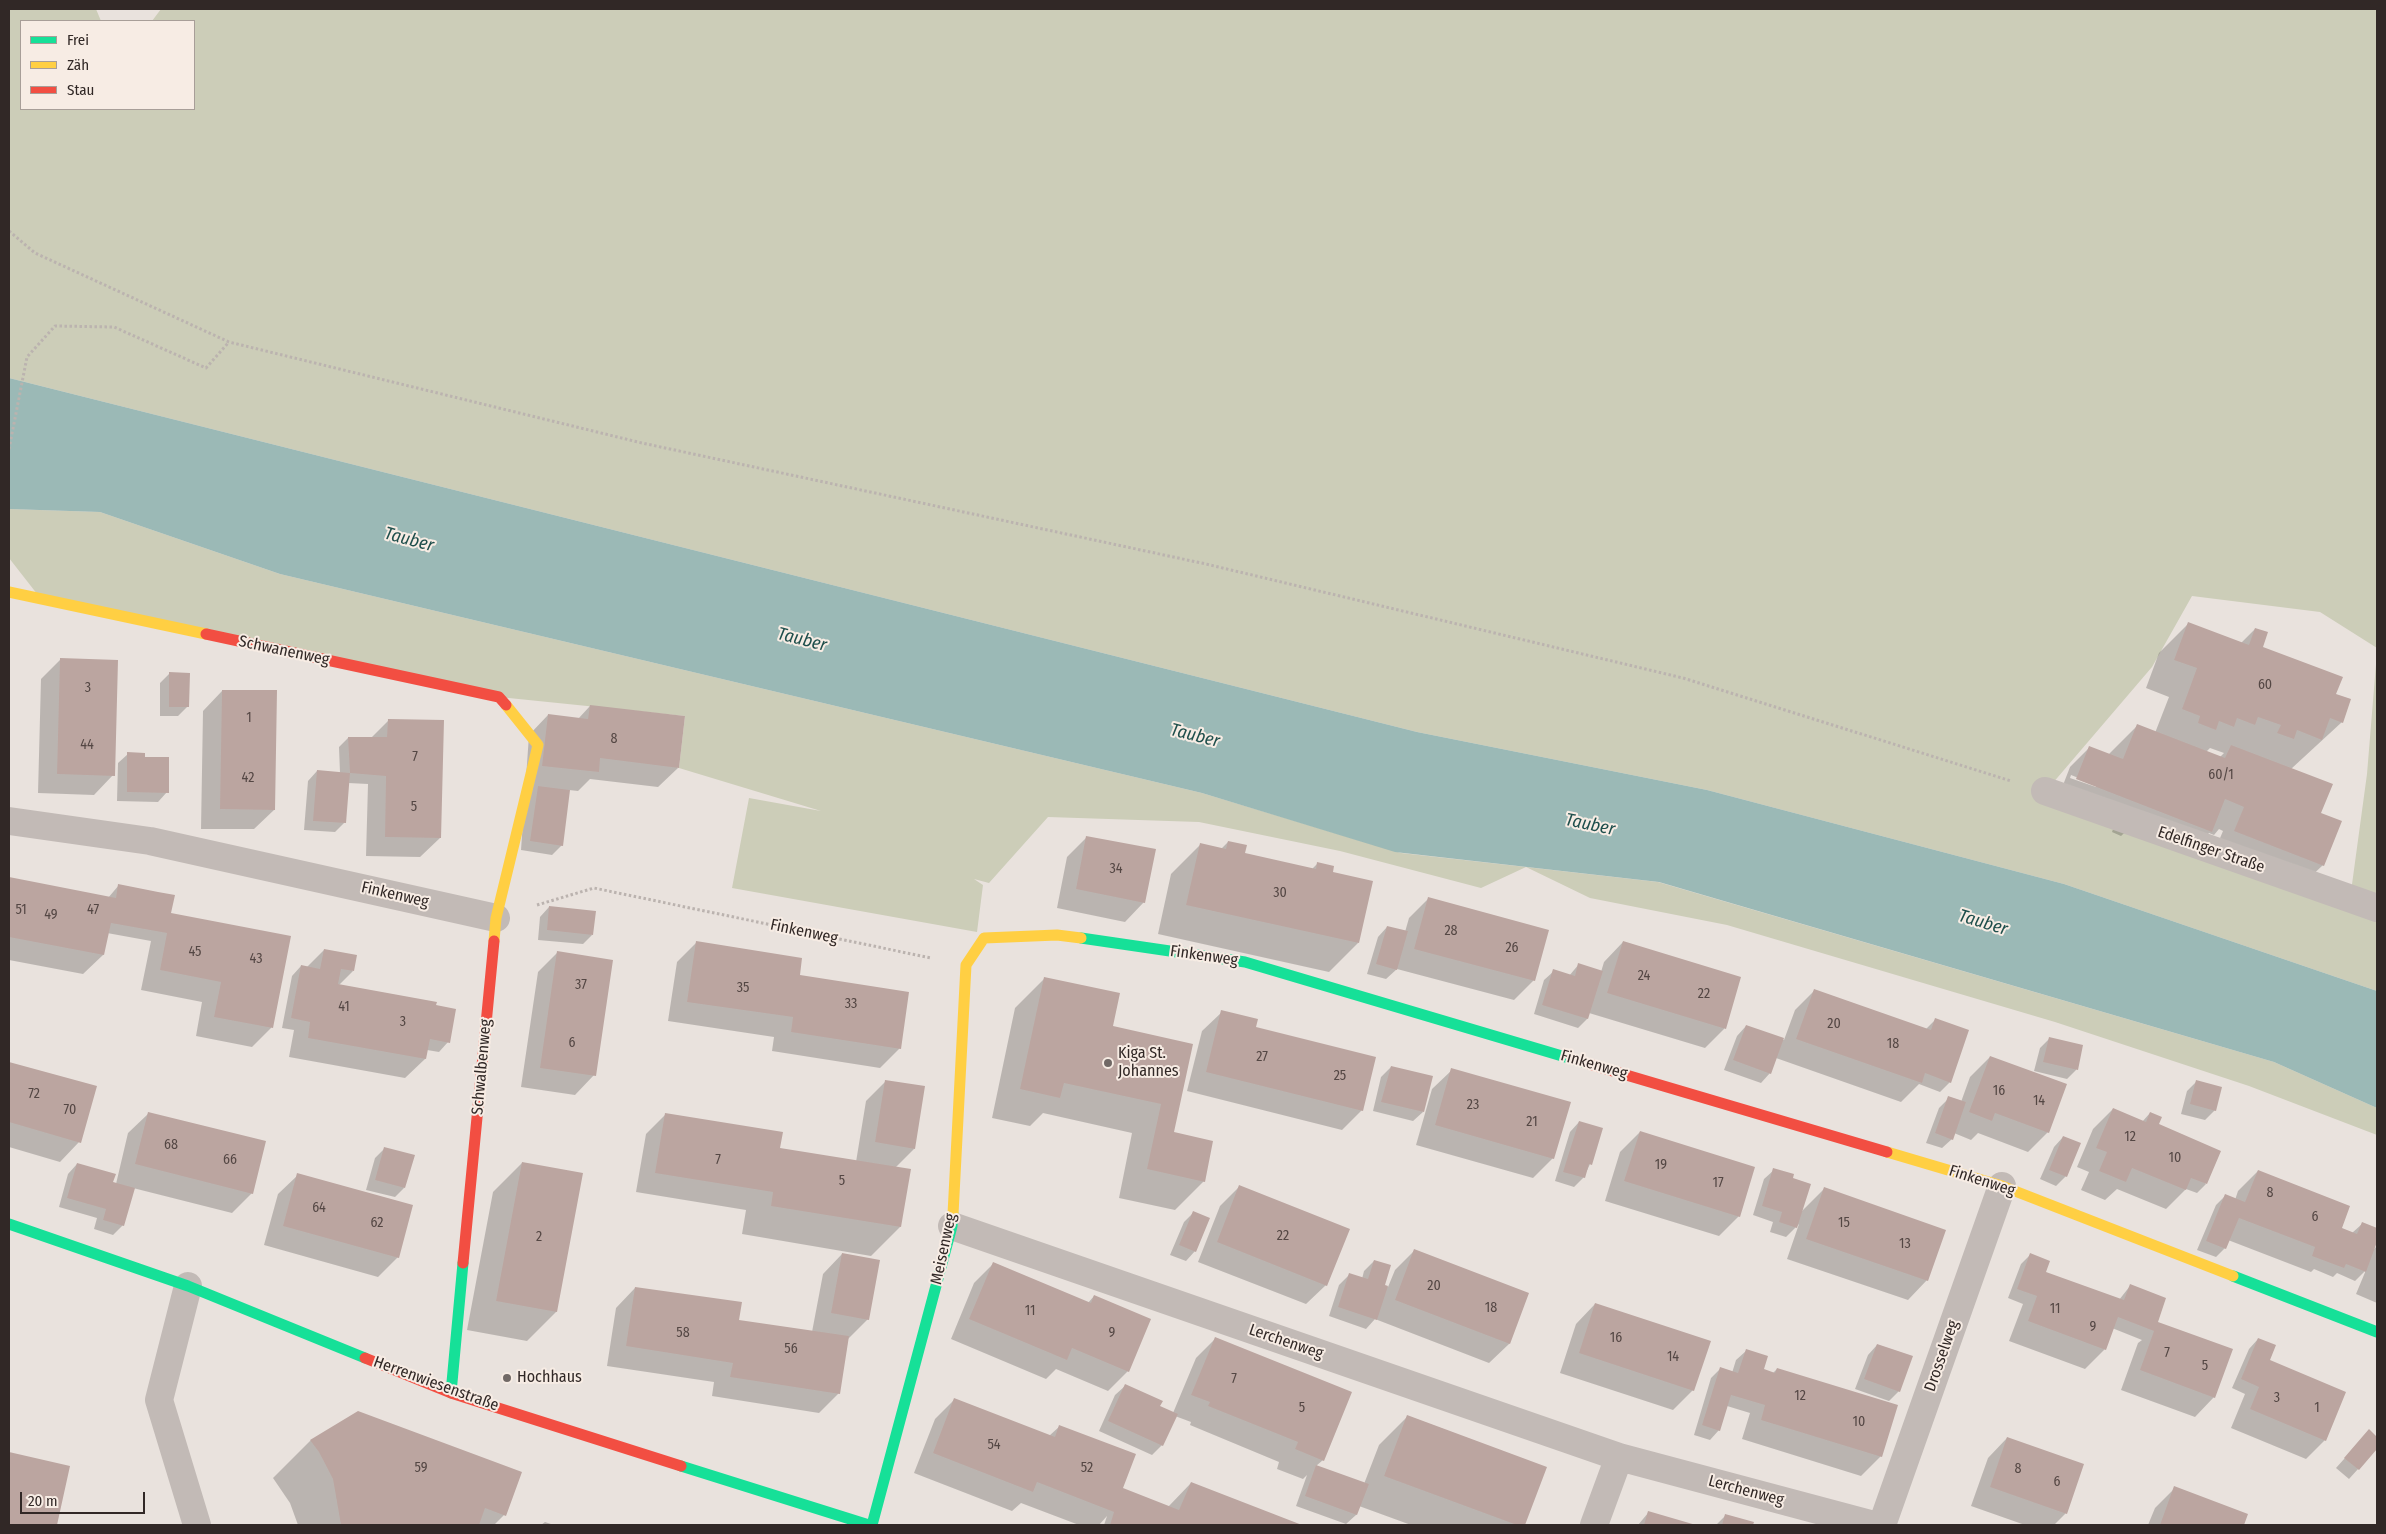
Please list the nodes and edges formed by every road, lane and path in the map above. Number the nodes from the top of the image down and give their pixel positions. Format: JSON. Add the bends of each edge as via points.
{"nodes":[{"id":1,"x":9,"y":231,"type":"edge"},
{"id":2,"x":229,"y":342,"type":"junction"},
{"id":3,"x":9,"y":449,"type":"edge"},
{"id":4,"x":9,"y":592,"type":"edge"},
{"id":5,"x":538,"y":745,"type":"joint"},
{"id":6,"x":2045,"y":791,"type":"joint"},
{"id":7,"x":9,"y":821,"type":"edge"},
{"id":8,"x":2377,"y":908,"type":"edge"},
{"id":9,"x":496,"y":918,"type":"junction"},
{"id":10,"x":966,"y":966,"type":"junction"},
{"id":11,"x":2002,"y":1186,"type":"junction"},
{"id":12,"x":9,"y":1224,"type":"edge"},
{"id":13,"x":952,"y":1226,"type":"junction"},
{"id":14,"x":188,"y":1286,"type":"junction"},
{"id":15,"x":2377,"y":1332,"type":"edge"},
{"id":16,"x":451,"y":1392,"type":"junction"},
{"id":17,"x":1619,"y":1457,"type":"junction"},
{"id":18,"x":197,"y":1525,"type":"edge"},
{"id":19,"x":871,"y":1525,"type":"edge"},
{"id":20,"x":1594,"y":1525,"type":"edge"},
{"id":21,"x":1874,"y":1525,"type":"edge"},
{"id":22,"x":1882,"y":1525,"type":"edge"}],
"edges":[{"from":1,"to":2,"type":"path","via":[[35,253]]},
{"from":2,"to":3,"type":"path","via":[[206,368],[114,327],[55,326],[27,357]]},
{"from":2,"to":6,"type":"path","via":[[642,443],[1206,564],[1683,678]]},
{"from":4,"to":5,"type":"street","name":"Schwanenweg","via":[[500,697]]},
{"from":5,"to":9,"type":"street","name":"Schwalbenweg"},
{"from":6,"to":8,"type":"street","name":"Edelfinger Straße"},
{"from":7,"to":9,"type":"street","name":"Finkenweg","via":[[150,841]]},
{"from":9,"to":10,"type":"path","name":"Finkenweg","via":[[594,888]]},
{"from":9,"to":16,"type":"street","name":"Schwalbenweg"},
{"from":10,"to":11,"type":"street","name":"Finkenweg","via":[[984,938],[1056,935],[1245,962]]},
{"from":10,"to":13,"type":"street","name":"Meisenweg"},
{"from":11,"to":15,"type":"street","name":"Finkenweg"},
{"from":11,"to":22,"type":"street","name":"Drosselweg"},
{"from":12,"to":14,"type":"street","name":"Herrenwiesenstraße"},
{"from":13,"to":17,"type":"street","name":"Lerchenweg"},
{"from":13,"to":19,"type":"street","name":"Meisenweg"},
{"from":14,"to":16,"type":"street","name":"Herrenwiesenstraße"},
{"from":14,"to":18,"type":"street","via":[[159,1400]]},
{"from":16,"to":19,"type":"street","name":"Herrenwiesenstraße"},
{"from":17,"to":20,"type":"street"},
{"from":17,"to":21,"type":"street","name":"Lerchenweg"}]}
